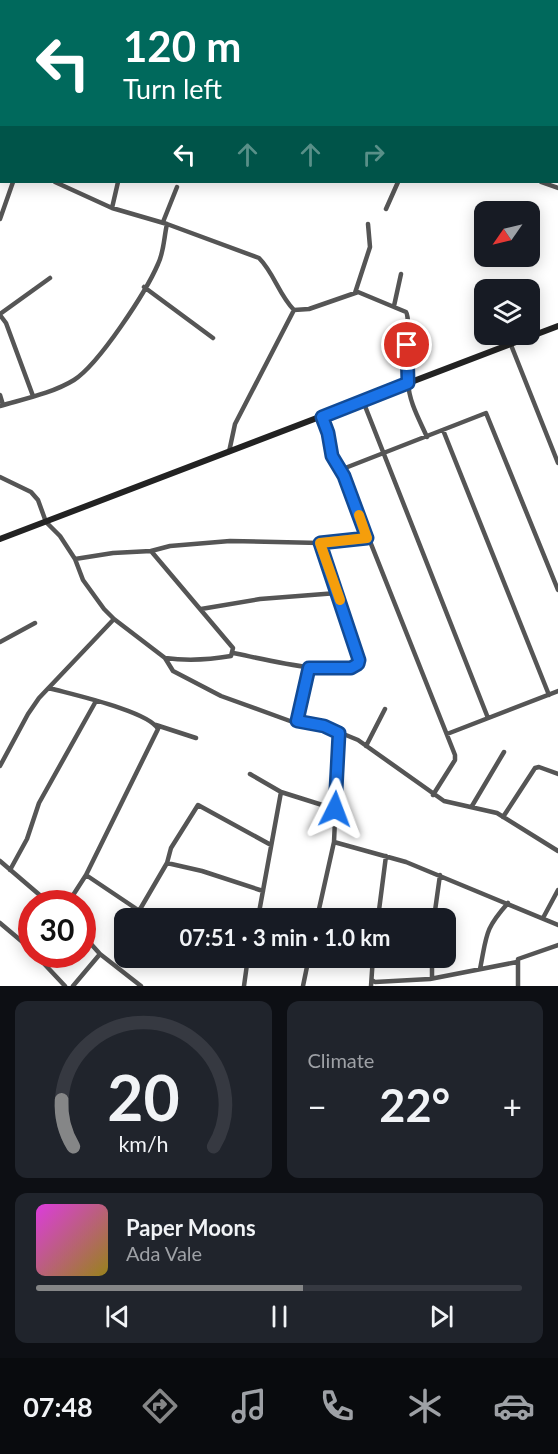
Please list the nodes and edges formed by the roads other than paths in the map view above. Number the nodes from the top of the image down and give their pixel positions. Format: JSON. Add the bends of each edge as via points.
{"nodes":[{"id":1,"x":14,"y":183,"type":"edge"},
{"id":2,"x":57,"y":183,"type":"edge"},
{"id":3,"x":118,"y":183,"type":"edge"},
{"id":4,"x":399,"y":183,"type":"edge"},
{"id":5,"x":543,"y":183,"type":"edge"},
{"id":6,"x":177,"y":187,"type":"dead end"},
{"id":7,"x":558,"y":188,"type":"edge"},
{"id":8,"x":112,"y":208,"type":"junction"},
{"id":9,"x":387,"y":209,"type":"dead end"},
{"id":10,"x":0,"y":219,"type":"edge"},
{"id":11,"x":165,"y":223,"type":"junction"},
{"id":12,"x":368,"y":225,"type":"dead end"},
{"id":13,"x":401,"y":274,"type":"dead end"},
{"id":14,"x":50,"y":278,"type":"dead end"},
{"id":15,"x":144,"y":287,"type":"junction"},
{"id":16,"x":355,"y":293,"type":"junction"},
{"id":17,"x":394,"y":306,"type":"junction"},
{"id":18,"x":294,"y":310,"type":"junction"},
{"id":19,"x":0,"y":314,"type":"edge"},
{"id":20,"x":558,"y":326,"type":"edge"},
{"id":21,"x":540,"y":333,"type":"edge"},
{"id":22,"x":213,"y":338,"type":"dead end"},
{"id":23,"x":511,"y":345,"type":"joint"},
{"id":24,"x":408,"y":383,"type":"junction"},
{"id":25,"x":0,"y":395,"type":"edge"},
{"id":26,"x":33,"y":396,"type":"junction"},
{"id":27,"x":363,"y":401,"type":"junction"},
{"id":28,"x":2,"y":405,"type":"edge"},
{"id":29,"x":322,"y":417,"type":"junction"},
{"id":30,"x":443,"y":430,"type":"junction"},
{"id":31,"x":427,"y":437,"type":"junction"},
{"id":32,"x":229,"y":452,"type":"junction"},
{"id":33,"x":383,"y":453,"type":"junction"},
{"id":34,"x":558,"y":463,"type":"edge"},
{"id":35,"x":340,"y":470,"type":"junction"},
{"id":36,"x":0,"y":477,"type":"edge"},
{"id":37,"x":46,"y":522,"type":"junction"},
{"id":38,"x":367,"y":538,"type":"junction"},
{"id":39,"x":0,"y":539,"type":"edge"},
{"id":40,"x":320,"y":543,"type":"junction"},
{"id":41,"x":151,"y":551,"type":"junction"},
{"id":42,"x":75,"y":559,"type":"junction"},
{"id":43,"x":558,"y":590,"type":"edge"},
{"id":44,"x":337,"y":593,"type":"junction"},
{"id":45,"x":201,"y":609,"type":"junction"},
{"id":46,"x":114,"y":619,"type":"junction"},
{"id":47,"x":34,"y":623,"type":"dead end"},
{"id":48,"x":0,"y":642,"type":"edge"},
{"id":49,"x":233,"y":653,"type":"junction"},
{"id":50,"x":165,"y":658,"type":"junction"},
{"id":51,"x":309,"y":668,"type":"junction"},
{"id":52,"x":49,"y":688,"type":"junction"},
{"id":53,"x":558,"y":692,"type":"edge"},
{"id":54,"x":549,"y":694,"type":"junction"},
{"id":55,"x":96,"y":701,"type":"junction"},
{"id":56,"x":385,"y":709,"type":"dead end"},
{"id":57,"x":488,"y":718,"type":"junction"},
{"id":58,"x":297,"y":721,"type":"junction"},
{"id":59,"x":156,"y":725,"type":"junction"},
{"id":60,"x":339,"y":733,"type":"junction"},
{"id":61,"x":447,"y":734,"type":"junction"},
{"id":62,"x":196,"y":738,"type":"dead end"},
{"id":63,"x":366,"y":746,"type":"junction"},
{"id":64,"x":504,"y":752,"type":"dead end"},
{"id":65,"x":0,"y":766,"type":"edge"},
{"id":66,"x":250,"y":774,"type":"dead end"},
{"id":67,"x":558,"y":774,"type":"edge"},
{"id":68,"x":281,"y":792,"type":"junction"},
{"id":69,"x":433,"y":795,"type":"junction"},
{"id":70,"x":472,"y":806,"type":"junction"},
{"id":71,"x":335,"y":809,"type":"junction"},
{"id":72,"x":504,"y":818,"type":"junction"},
{"id":73,"x":334,"y":842,"type":"junction"},
{"id":74,"x":271,"y":845,"type":"junction"},
{"id":75,"x":558,"y":851,"type":"edge"},
{"id":76,"x":386,"y":856,"type":"junction"},
{"id":77,"x":0,"y":861,"type":"edge"},
{"id":78,"x":167,"y":863,"type":"junction"},
{"id":79,"x":10,"y":870,"type":"junction"},
{"id":80,"x":86,"y":875,"type":"junction"},
{"id":81,"x":440,"y":875,"type":"junction"},
{"id":82,"x":34,"y":890,"type":"edge"},
{"id":83,"x":76,"y":890,"type":"edge"},
{"id":84,"x":558,"y":890,"type":"edge"},
{"id":85,"x":263,"y":891,"type":"junction"},
{"id":86,"x":508,"y":903,"type":"junction"},
{"id":87,"x":135,"y":908,"type":"edge"},
{"id":88,"x":141,"y":908,"type":"edge"},
{"id":89,"x":260,"y":908,"type":"edge"},
{"id":90,"x":319,"y":908,"type":"edge"},
{"id":91,"x":379,"y":908,"type":"edge"},
{"id":92,"x":435,"y":908,"type":"edge"},
{"id":93,"x":543,"y":918,"type":"junction"},
{"id":94,"x":0,"y":922,"type":"edge"},
{"id":95,"x":558,"y":925,"type":"edge"},
{"id":96,"x":18,"y":938,"type":"edge"},
{"id":97,"x":558,"y":945,"type":"edge"},
{"id":98,"x":96,"y":950,"type":"edge"},
{"id":99,"x":100,"y":954,"type":"junction"},
{"id":100,"x":517,"y":962,"type":"junction"},
{"id":101,"x":48,"y":968,"type":"edge"},
{"id":102,"x":246,"y":968,"type":"edge"},
{"id":103,"x":307,"y":968,"type":"edge"},
{"id":104,"x":372,"y":968,"type":"edge"},
{"id":105,"x":432,"y":968,"type":"edge"},
{"id":106,"x":480,"y":969,"type":"junction"},
{"id":107,"x":432,"y":978,"type":"junction"},
{"id":108,"x":371,"y":983,"type":"edge"},
{"id":109,"x":65,"y":986,"type":"edge"},
{"id":110,"x":73,"y":986,"type":"edge"},
{"id":111,"x":141,"y":986,"type":"edge"},
{"id":112,"x":244,"y":986,"type":"edge"},
{"id":113,"x":303,"y":986,"type":"edge"},
{"id":114,"x":518,"y":986,"type":"edge"}],
"edges":[{"from":1,"to":10,"type":"street"},
{"from":2,"to":8,"type":"street"},
{"from":3,"to":8,"type":"street"},
{"from":4,"to":9,"type":"street"},
{"from":5,"to":7,"type":"street"},
{"from":6,"to":11,"type":"street"},
{"from":8,"to":11,"type":"street"},
{"from":11,"to":15,"type":"street","via":[[160,259]]},
{"from":11,"to":18,"type":"street","via":[[259,258]]},
{"from":12,"to":16,"type":"street","via":[[370,247]]},
{"from":13,"to":17,"type":"street"},
{"from":14,"to":19,"type":"street"},
{"from":15,"to":22,"type":"street"},
{"from":15,"to":26,"type":"street","via":[[91,365],[74,380]]},
{"from":16,"to":17,"type":"street"},
{"from":16,"to":18,"type":"street","via":[[309,309]]},
{"from":17,"to":24,"type":"street","via":[[409,317]]},
{"from":18,"to":32,"type":"street","via":[[235,424]]},
{"from":19,"to":26,"type":"street"},
{"from":20,"to":21,"type":"main road"},
{"from":23,"to":24,"type":"main road"},
{"from":23,"to":34,"type":"street"},
{"from":24,"to":27,"type":"main road"},
{"from":24,"to":31,"type":"street","via":[[414,410]]},
{"from":25,"to":28,"type":"street"},
{"from":26,"to":28,"type":"street"},
{"from":27,"to":29,"type":"main road"},
{"from":27,"to":33,"type":"street"},
{"from":29,"to":32,"type":"main road"},
{"from":29,"to":35,"type":"street","via":[[332,456]]},
{"from":30,"to":31,"type":"street"},
{"from":30,"to":43,"type":"street","via":[[486,413]]},
{"from":30,"to":54,"type":"street"},
{"from":31,"to":33,"type":"street"},
{"from":32,"to":37,"type":"main road"},
{"from":33,"to":35,"type":"street"},
{"from":33,"to":57,"type":"street"},
{"from":35,"to":38,"type":"street"},
{"from":36,"to":37,"type":"street","via":[[31,492]]},
{"from":37,"to":39,"type":"main road"},
{"from":37,"to":42,"type":"street"},
{"from":38,"to":40,"type":"street"},
{"from":38,"to":61,"type":"street"},
{"from":40,"to":41,"type":"street","via":[[230,542]]},
{"from":40,"to":44,"type":"street"},
{"from":41,"to":42,"type":"street"},
{"from":41,"to":45,"type":"street"},
{"from":42,"to":46,"type":"street","via":[[83,580]]},
{"from":44,"to":45,"type":"street"},
{"from":44,"to":51,"type":"street","via":[[358,664],[351,668]]},
{"from":45,"to":49,"type":"street"},
{"from":46,"to":50,"type":"street"},
{"from":46,"to":52,"type":"street"},
{"from":47,"to":48,"type":"street"},
{"from":49,"to":50,"type":"street","via":[[192,661]]},
{"from":49,"to":51,"type":"street"},
{"from":50,"to":58,"type":"street","via":[[173,671],[221,696]]},
{"from":51,"to":58,"type":"street"},
{"from":52,"to":55,"type":"street"},
{"from":52,"to":65,"type":"street","via":[[28,714]]},
{"from":53,"to":54,"type":"street"},
{"from":54,"to":57,"type":"street"},
{"from":55,"to":59,"type":"street","via":[[133,712]]},
{"from":55,"to":79,"type":"street","via":[[39,803],[27,839]]},
{"from":56,"to":63,"type":"street"},
{"from":57,"to":61,"type":"street"},
{"from":58,"to":60,"type":"street"},
{"from":59,"to":62,"type":"street"},
{"from":59,"to":80,"type":"street","via":[[158,729]]},
{"from":60,"to":63,"type":"street"},
{"from":60,"to":71,"type":"street"},
{"from":61,"to":69,"type":"street","via":[[455,760]]},
{"from":63,"to":69,"type":"street"},
{"from":64,"to":70,"type":"street"},
{"from":66,"to":68,"type":"street"},
{"from":67,"to":72,"type":"street","via":[[535,768]]},
{"from":68,"to":71,"type":"street"},
{"from":68,"to":74,"type":"street"},
{"from":69,"to":70,"type":"street"},
{"from":70,"to":72,"type":"street"},
{"from":71,"to":73,"type":"street"},
{"from":72,"to":75,"type":"street"},
{"from":73,"to":76,"type":"street"},
{"from":73,"to":90,"type":"street"},
{"from":74,"to":78,"type":"street","via":[[198,805],[171,848]]},
{"from":74,"to":85,"type":"street"},
{"from":76,"to":81,"type":"street"},
{"from":76,"to":91,"type":"street"},
{"from":77,"to":79,"type":"street"},
{"from":78,"to":85,"type":"street"},
{"from":78,"to":88,"type":"street"},
{"from":79,"to":82,"type":"street"},
{"from":80,"to":83,"type":"street"},
{"from":80,"to":87,"type":"street"},
{"from":81,"to":86,"type":"street"},
{"from":81,"to":92,"type":"street"},
{"from":84,"to":93,"type":"street"},
{"from":85,"to":89,"type":"street"},
{"from":86,"to":93,"type":"street"},
{"from":86,"to":106,"type":"street","via":[[491,922]]},
{"from":93,"to":95,"type":"street"},
{"from":94,"to":96,"type":"street"},
{"from":97,"to":100,"type":"street"},
{"from":98,"to":99,"type":"street"},
{"from":99,"to":110,"type":"street"},
{"from":99,"to":111,"type":"street"},
{"from":100,"to":106,"type":"street"},
{"from":100,"to":114,"type":"street"},
{"from":101,"to":109,"type":"street"},
{"from":102,"to":112,"type":"street"},
{"from":103,"to":113,"type":"street"},
{"from":104,"to":108,"type":"street"},
{"from":105,"to":107,"type":"street"},
{"from":106,"to":107,"type":"street"},
{"from":107,"to":108,"type":"street"}]}
